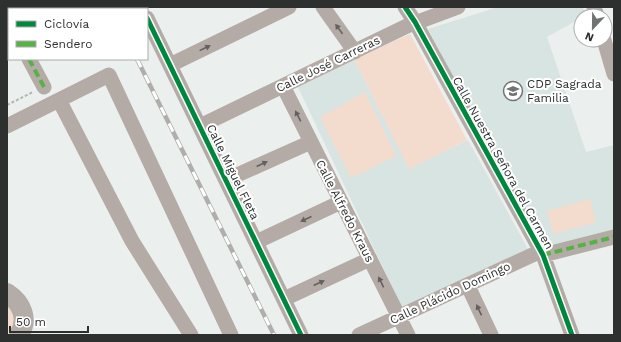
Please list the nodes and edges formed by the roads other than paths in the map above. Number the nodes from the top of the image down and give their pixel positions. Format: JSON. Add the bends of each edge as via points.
{"nodes":[{"id":1,"x":289,"y":7,"type":"edge"},
{"id":2,"x":323,"y":7,"type":"edge"},
{"id":3,"x":405,"y":7,"type":"edge"},
{"id":4,"x":458,"y":7,"type":"edge"},
{"id":5,"x":148,"y":20,"type":"edge"},
{"id":6,"x":415,"y":22,"type":"junction"},
{"id":7,"x":606,"y":48,"type":"edge"},
{"id":8,"x":355,"y":52,"type":"junction"},
{"id":9,"x":30,"y":60,"type":"edge"},
{"id":10,"x":170,"y":65,"type":"junction"},
{"id":11,"x":614,"y":74,"type":"edge"},
{"id":12,"x":283,"y":86,"type":"junction"},
{"id":13,"x":44,"y":87,"type":"road end"},
{"id":14,"x":59,"y":100,"type":"junction"},
{"id":15,"x":7,"y":126,"type":"edge"},
{"id":16,"x":200,"y":126,"type":"junction"},
{"id":17,"x":311,"y":142,"type":"junction"},
{"id":18,"x":226,"y":180,"type":"junction"},
{"id":19,"x":341,"y":202,"type":"junction"},
{"id":20,"x":614,"y":237,"type":"edge"},
{"id":21,"x":256,"y":242,"type":"junction"},
{"id":22,"x":542,"y":253,"type":"junction"},
{"id":23,"x":370,"y":259,"type":"junction"},
{"id":24,"x":468,"y":286,"type":"junction"},
{"id":25,"x":7,"y":293,"type":"edge"},
{"id":26,"x":284,"y":299,"type":"junction"},
{"id":27,"x":398,"y":317,"type":"junction"},
{"id":28,"x":21,"y":334,"type":"edge"},
{"id":29,"x":191,"y":335,"type":"edge"},
{"id":30,"x":231,"y":335,"type":"edge"},
{"id":31,"x":301,"y":335,"type":"edge"},
{"id":32,"x":359,"y":335,"type":"edge"},
{"id":33,"x":408,"y":335,"type":"edge"},
{"id":34,"x":491,"y":335,"type":"edge"},
{"id":35,"x":572,"y":335,"type":"edge"}],
"edges":[{"from":10,"to":1,"type":"street","one_way":true},
{"from":8,"to":2,"type":"street","one_way":true},
{"from":3,"to":6,"type":"street","name":"Calle Nuestra Señora del Carmen"},
{"from":4,"to":6,"type":"street","name":"Calle José Carreras"},
{"from":5,"to":10,"type":"street","name":"Calle Miguel Fleta"},
{"from":6,"to":8,"type":"street","name":"Calle José Carreras"},
{"from":6,"to":22,"type":"street","name":"Calle Nuestra Señora del Carmen"},
{"from":7,"to":11,"type":"street"},
{"from":8,"to":12,"type":"street","name":"Calle José Carreras"},
{"from":9,"to":13,"type":"street"},
{"from":10,"to":16,"type":"street","name":"Calle Miguel Fleta"},
{"from":12,"to":16,"type":"street","name":"Calle José Carreras"},
{"from":17,"to":12,"type":"street","name":"Calle Alfredo Kraus","one_way":true},
{"from":14,"to":15,"type":"street"},
{"from":14,"to":29,"type":"street","via":[[132,241]]},
{"from":14,"to":30,"type":"street","via":[[109,75]]},
{"from":16,"to":18,"type":"street","name":"Calle Miguel Fleta"},
{"from":18,"to":17,"type":"street","one_way":true},
{"from":17,"to":19,"type":"street","name":"Calle Alfredo Kraus"},
{"from":18,"to":21,"type":"street","name":"Calle Miguel Fleta"},
{"from":19,"to":21,"type":"street","one_way":true},
{"from":19,"to":23,"type":"street","name":"Calle Alfredo Kraus"},
{"from":20,"to":22,"type":"street","name":"Calle Plácido Domingo"},
{"from":21,"to":26,"type":"street","name":"Calle Miguel Fleta"},
{"from":22,"to":24,"type":"street","name":"Calle Plácido Domingo"},
{"from":22,"to":35,"type":"street","name":"Calle Nuestra Señora del Carmen"},
{"from":26,"to":23,"type":"street","one_way":true},
{"from":27,"to":23,"type":"street","name":"Calle Alfredo Kraus","one_way":true},
{"from":24,"to":27,"type":"street","name":"Calle Plácido Domingo"},
{"from":34,"to":24,"type":"street","one_way":true},
{"from":25,"to":28,"type":"main road","via":[[15,298],[24,315]]},
{"from":26,"to":31,"type":"street","name":"Calle Miguel Fleta"},
{"from":27,"to":32,"type":"street","name":"Calle Plácido Domingo"},
{"from":27,"to":33,"type":"street","name":"Calle Alfredo Kraus"}]}
